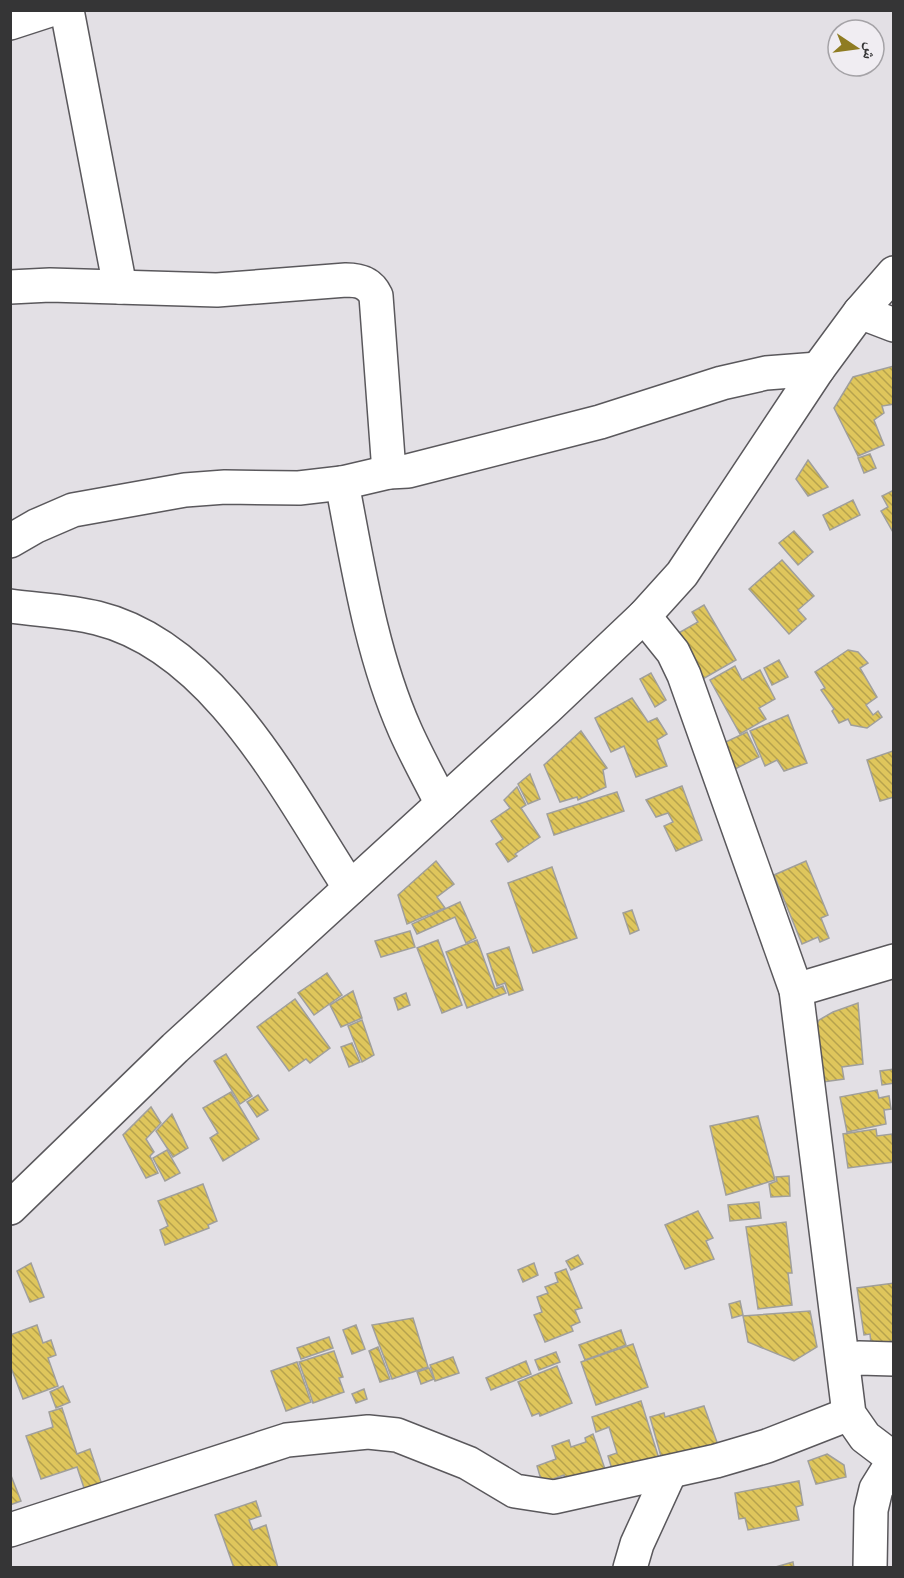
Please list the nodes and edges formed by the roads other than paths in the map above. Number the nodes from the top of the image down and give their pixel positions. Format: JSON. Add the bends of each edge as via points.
{"nodes":[{"id":1,"x":50,"y":10,"type":"edge"},
{"id":2,"x":67,"y":10,"type":"edge"},
{"id":3,"x":10,"y":23,"type":"edge"},
{"id":4,"x":894,"y":273,"type":"edge"},
{"id":5,"x":10,"y":287,"type":"edge"},
{"id":6,"x":120,"y":287,"type":"junction"},
{"id":7,"x":860,"y":312,"type":"junction"},
{"id":8,"x":894,"y":325,"type":"edge"},
{"id":9,"x":818,"y":369,"type":"junction"},
{"id":10,"x":389,"y":472,"type":"junction"},
{"id":11,"x":342,"y":483,"type":"junction"},
{"id":12,"x":10,"y":541,"type":"edge"},
{"id":13,"x":10,"y":606,"type":"edge"},
{"id":14,"x":644,"y":616,"type":"junction"},
{"id":15,"x":442,"y":804,"type":"junction"},
{"id":16,"x":350,"y":888,"type":"junction"},
{"id":17,"x":894,"y":961,"type":"edge"},
{"id":18,"x":796,"y":990,"type":"junction"},
{"id":19,"x":10,"y":1208,"type":"edge"},
{"id":20,"x":894,"y":1359,"type":"edge"},
{"id":21,"x":844,"y":1363,"type":"junction"},
{"id":22,"x":849,"y":1414,"type":"junction"},
{"id":23,"x":894,"y":1459,"type":"edge"},
{"id":24,"x":670,"y":1472,"type":"junction"},
{"id":25,"x":10,"y":1530,"type":"edge"},
{"id":26,"x":630,"y":1568,"type":"edge"},
{"id":27,"x":870,"y":1568,"type":"edge"}],
"edges":[{"from":1,"to":3,"type":"street"},
{"from":2,"to":6,"type":"street"},
{"from":4,"to":7,"type":"street"},
{"from":5,"to":6,"type":"street"},
{"from":6,"to":10,"type":"street","via":[[217,290],[364,282],[376,296]]},
{"from":7,"to":8,"type":"street"},
{"from":7,"to":9,"type":"street"},
{"from":9,"to":10,"type":"street","via":[[766,373],[722,383],[600,422],[408,471]]},
{"from":9,"to":14,"type":"street","via":[[688,566]]},
{"from":10,"to":11,"type":"street"},
{"from":11,"to":12,"type":"street","via":[[299,488],[185,490],[73,510]]},
{"from":11,"to":15,"type":"street","via":[[364,596],[387,676],[405,729]]},
{"from":13,"to":16,"type":"street","via":[[96,618],[126,628],[196,674],[244,725]]},
{"from":14,"to":15,"type":"street"},
{"from":14,"to":18,"type":"street","via":[[673,652],[684,675]]},
{"from":15,"to":16,"type":"street"},
{"from":16,"to":19,"type":"street","via":[[175,1048]]},
{"from":17,"to":18,"type":"street"},
{"from":18,"to":21,"type":"street"},
{"from":20,"to":21,"type":"street","via":[[860,1358]]},
{"from":21,"to":22,"type":"street"},
{"from":22,"to":23,"type":"street","via":[[865,1437]]},
{"from":22,"to":24,"type":"street","via":[[767,1446]]},
{"from":23,"to":27,"type":"street","via":[[876,1488],[871,1510]]},
{"from":24,"to":25,"type":"street","via":[[572,1496],[541,1497],[515,1491],[468,1463],[397,1435],[319,1435],[286,1440]]},
{"from":24,"to":26,"type":"street"}]}
